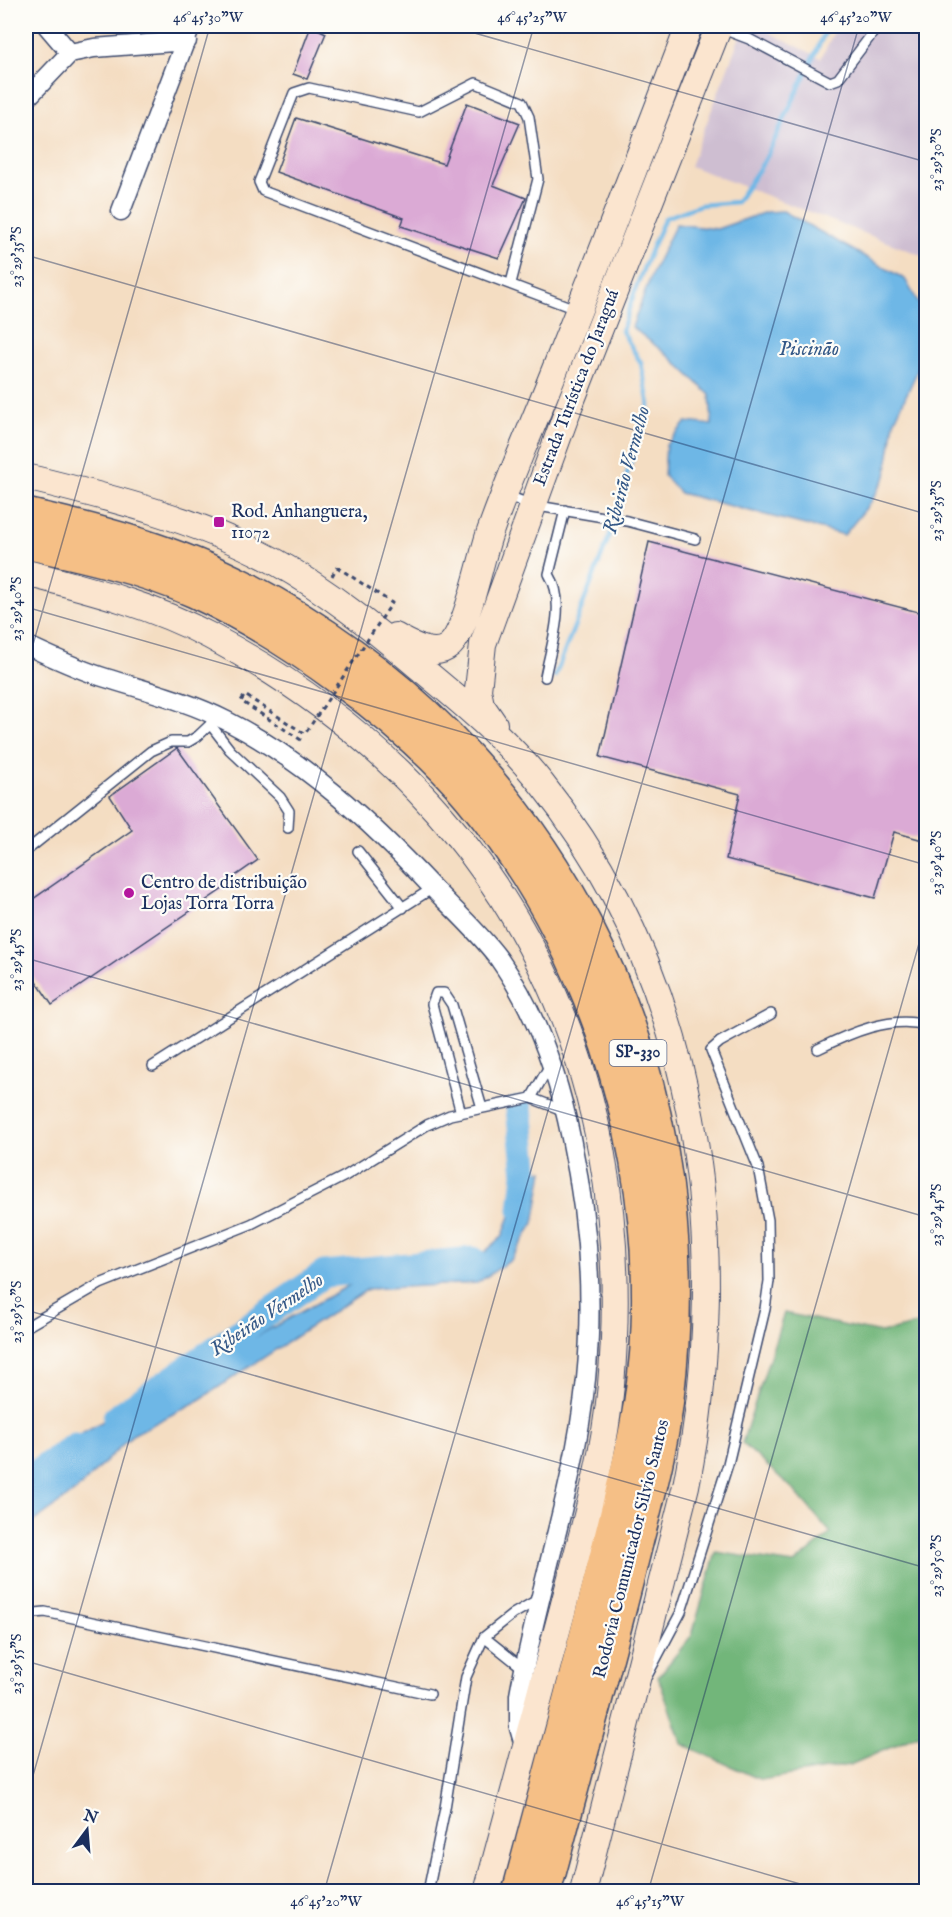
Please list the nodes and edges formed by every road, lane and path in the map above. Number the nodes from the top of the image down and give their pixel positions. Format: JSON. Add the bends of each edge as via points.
{"nodes":[{"id":1,"x":47,"y":26,"type":"edge"},
{"id":2,"x":689,"y":26,"type":"edge"},
{"id":3,"x":719,"y":26,"type":"edge"},
{"id":4,"x":878,"y":26,"type":"edge"},
{"id":5,"x":189,"y":33,"type":"edge"},
{"id":6,"x":70,"y":53,"type":"junction"},
{"id":7,"x":26,"y":99,"type":"edge"},
{"id":8,"x":121,"y":211,"type":"dead end"},
{"id":9,"x":511,"y":283,"type":"junction"},
{"id":10,"x":591,"y":314,"type":"junction"},
{"id":11,"x":26,"y":477,"type":"edge"},
{"id":12,"x":503,"y":494,"type":"junction"},
{"id":13,"x":532,"y":504,"type":"junction"},
{"id":14,"x":565,"y":510,"type":"junction"},
{"id":15,"x":26,"y":515,"type":"edge"},
{"id":16,"x":695,"y":539,"type":"dead end"},
{"id":17,"x":26,"y":542,"type":"edge"},
{"id":18,"x":337,"y":567,"type":"dead end"},
{"id":19,"x":26,"y":573,"type":"edge"},
{"id":20,"x":360,"y":618,"type":"junction"},
{"id":21,"x":26,"y":645,"type":"edge"},
{"id":22,"x":545,"y":677,"type":"dead end"},
{"id":23,"x":214,"y":721,"type":"junction"},
{"id":24,"x":301,"y":740,"type":"dead end"},
{"id":25,"x":512,"y":750,"type":"junction"},
{"id":26,"x":288,"y":828,"type":"dead end"},
{"id":27,"x":26,"y":851,"type":"edge"},
{"id":28,"x":358,"y":851,"type":"dead end"},
{"id":29,"x":433,"y":888,"type":"junction"},
{"id":30,"x":403,"y":908,"type":"junction"},
{"id":31,"x":771,"y":1014,"type":"dead end"},
{"id":32,"x":927,"y":1025,"type":"edge"},
{"id":33,"x":818,"y":1049,"type":"dead end"},
{"id":34,"x":552,"y":1062,"type":"junction"},
{"id":35,"x":153,"y":1066,"type":"dead end"},
{"id":36,"x":531,"y":1098,"type":"junction"},
{"id":37,"x":482,"y":1108,"type":"junction"},
{"id":38,"x":565,"y":1110,"type":"junction"},
{"id":39,"x":462,"y":1113,"type":"junction"},
{"id":40,"x":26,"y":1327,"type":"edge"},
{"id":41,"x":542,"y":1598,"type":"junction"},
{"id":42,"x":26,"y":1614,"type":"edge"},
{"id":43,"x":484,"y":1637,"type":"junction"},
{"id":44,"x":524,"y":1669,"type":"junction"},
{"id":45,"x":430,"y":1694,"type":"dead end"},
{"id":46,"x":632,"y":1698,"type":"junction"},
{"id":47,"x":525,"y":1750,"type":"junction"},
{"id":48,"x":428,"y":1892,"type":"edge"},
{"id":49,"x":487,"y":1892,"type":"edge"},
{"id":50,"x":519,"y":1892,"type":"edge"},
{"id":51,"x":544,"y":1892,"type":"edge"},
{"id":52,"x":583,"y":1892,"type":"edge"}],
"edges":[{"from":1,"to":6,"type":"street"},
{"from":2,"to":10,"type":"main road","name":"Estrada Turística do Jaraguá"},
{"from":3,"to":4,"type":"lane","via":[[830,82],[837,79]]},
{"from":3,"to":10,"type":"main road","name":"Estrada Turística do Jaraguá"},
{"from":5,"to":6,"type":"street"},
{"from":5,"to":8,"type":"street"},
{"from":6,"to":7,"type":"street"},
{"from":9,"to":9,"type":"lane","via":[[263,191],[259,182],[294,93],[309,88],[419,112],[476,82],[522,102],[529,117],[538,179]]},
{"from":9,"to":10,"type":"lane"},
{"from":10,"to":12,"type":"main road","name":"Estrada Turística do Jaraguá"},
{"from":10,"to":13,"type":"main road","name":"Estrada Turística do Jaraguá"},
{"from":11,"to":20,"type":"main road","via":[[189,522],[274,561],[323,589]]},
{"from":12,"to":13,"type":"lane"},
{"from":12,"to":20,"type":"main road","name":"Estrada Turística do Jaraguá","via":[[462,628],[448,648],[423,649]]},
{"from":13,"to":14,"type":"lane"},
{"from":13,"to":25,"type":"main road","name":"Estrada Turística do Jaraguá","via":[[483,644],[477,679],[481,705]]},
{"from":14,"to":16,"type":"lane"},
{"from":14,"to":22,"type":"lane","via":[[549,574],[558,603]]},
{"from":15,"to":51,"type":"highway","name":"Rodovia Comunicador Silvio Santos","number":"SP-330","via":[[137,543],[245,588],[343,649],[427,716],[461,748],[524,823],[566,888],[608,970],[631,1029],[664,1165],[672,1234],[667,1402],[650,1487]]},
{"from":17,"to":50,"type":"highway","name":"Rodovia Comunicador Silvio Santos","number":"SP-330","via":[[126,567],[195,591],[287,641],[399,727],[469,795],[541,897],[570,953],[613,1062],[631,1133],[642,1202],[649,1298],[642,1388],[622,1494]]},
{"from":18,"to":24,"type":"path","bridge":true,"via":[[392,603],[305,734],[245,695],[241,701]]},
{"from":19,"to":47,"type":"main road","via":[[92,590],[209,635],[297,687],[349,727],[426,797],[473,853],[522,928],[570,1030],[602,1158],[610,1226],[614,1311],[611,1386],[596,1480]]},
{"from":20,"to":25,"type":"main road"},
{"from":21,"to":23,"type":"street","via":[[103,677],[185,702]]},
{"from":23,"to":26,"type":"lane","via":[[230,750],[280,797],[289,811]]},
{"from":23,"to":27,"type":"lane","via":[[188,742],[171,742],[151,751]]},
{"from":23,"to":29,"type":"street","via":[[289,760],[339,796]]},
{"from":25,"to":46,"type":"main road","via":[[586,847],[642,951],[680,1060],[698,1159],[708,1258],[699,1423]]},
{"from":28,"to":30,"type":"lane"},
{"from":29,"to":30,"type":"lane"},
{"from":29,"to":34,"type":"street","via":[[497,957],[529,1009]]},
{"from":30,"to":35,"type":"lane"},
{"from":31,"to":46,"type":"lane","via":[[720,1042],[711,1053],[758,1167],[770,1252],[765,1309],[728,1464],[681,1612],[659,1658]]},
{"from":32,"to":33,"type":"lane","via":[[909,1020],[889,1023]]},
{"from":34,"to":36,"type":"lane"},
{"from":34,"to":38,"type":"street"},
{"from":36,"to":37,"type":"lane"},
{"from":36,"to":38,"type":"lane"},
{"from":37,"to":39,"type":"lane"},
{"from":37,"to":39,"type":"lane","via":[[452,1005],[444,993],[436,993],[432,1004]]},
{"from":38,"to":41,"type":"street","via":[[582,1187],[590,1284],[586,1380]]},
{"from":39,"to":40,"type":"lane","via":[[427,1125],[345,1176],[251,1224],[100,1284]]},
{"from":41,"to":43,"type":"lane"},
{"from":41,"to":44,"type":"street"},
{"from":42,"to":45,"type":"lane","via":[[45,1612]]},
{"from":43,"to":44,"type":"lane"},
{"from":43,"to":48,"type":"lane","via":[[466,1677]]},
{"from":44,"to":47,"type":"street","via":[[519,1716]]},
{"from":46,"to":52,"type":"main road"},
{"from":47,"to":49,"type":"main road"}]}
